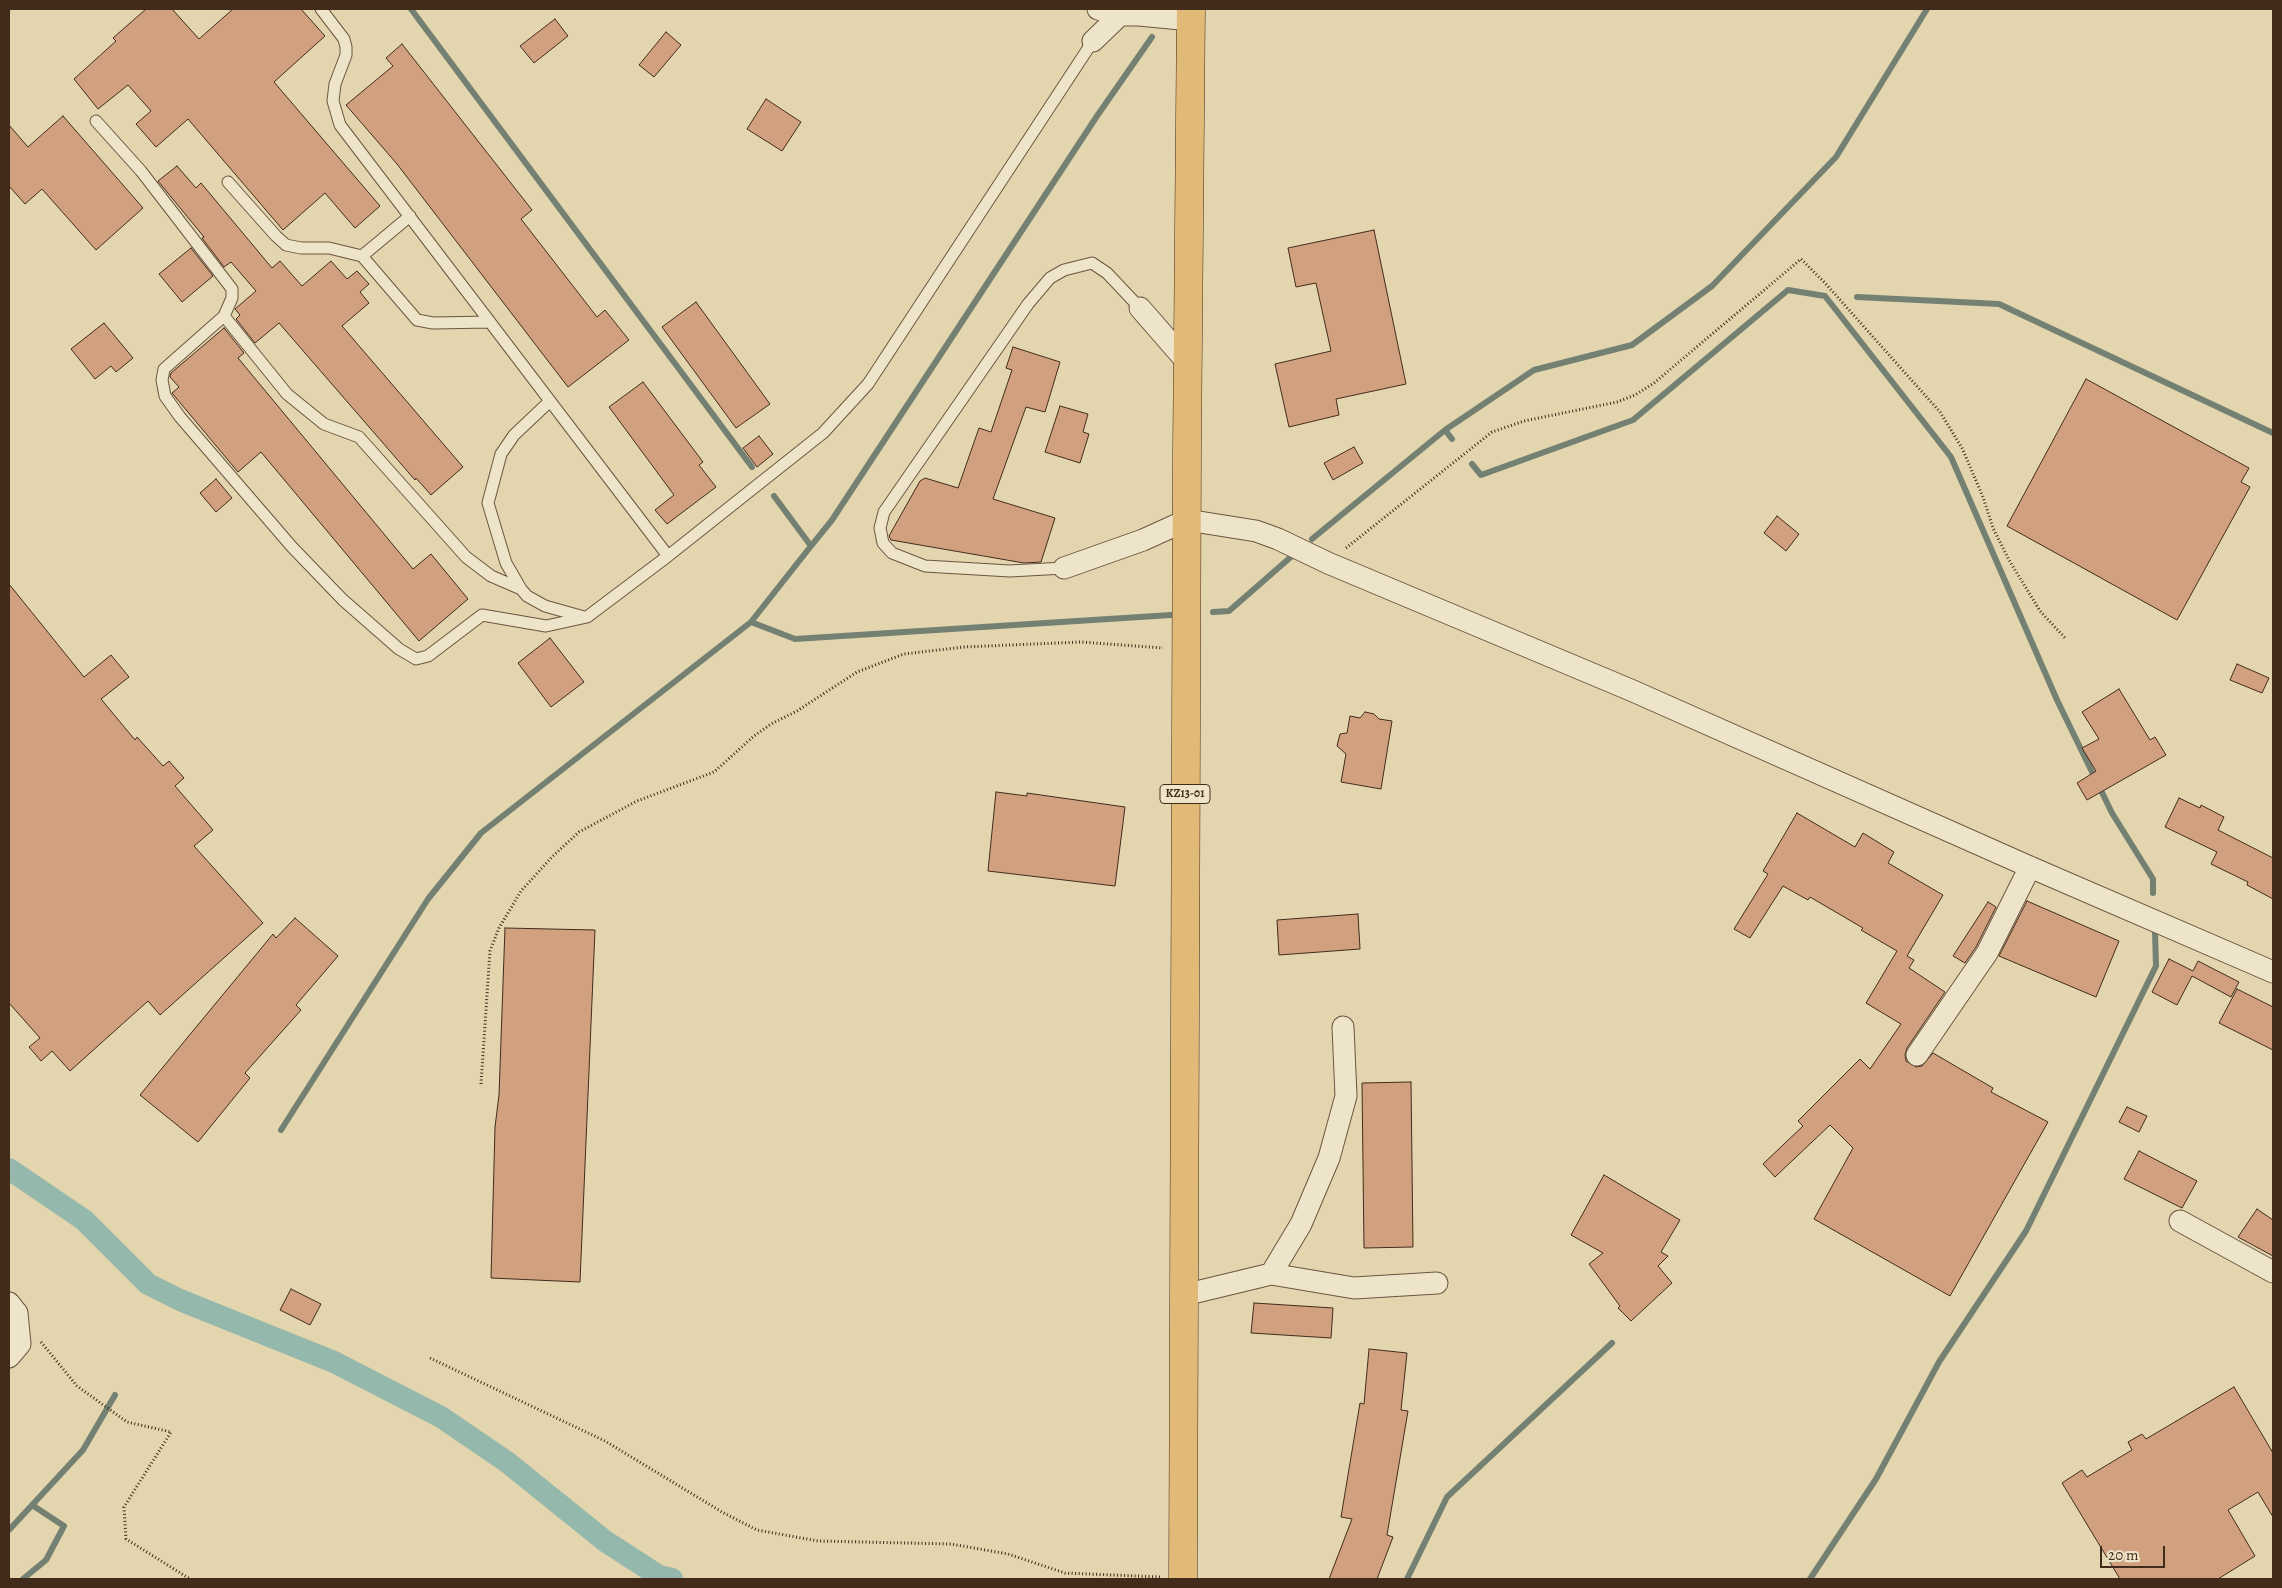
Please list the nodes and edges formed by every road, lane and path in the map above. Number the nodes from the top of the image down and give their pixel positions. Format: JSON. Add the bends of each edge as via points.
{"nodes":[{"id":1,"x":321,"y":9,"type":"edge"},
{"id":2,"x":1098,"y":9,"type":"edge"},
{"id":3,"x":1132,"y":13,"type":"edge"},
{"id":4,"x":1191,"y":14,"type":"edge"},
{"id":5,"x":1094,"y":41,"type":"joint"},
{"id":6,"x":96,"y":121,"type":"dead end"},
{"id":7,"x":228,"y":182,"type":"dead end"},
{"id":8,"x":410,"y":216,"type":"junction"},
{"id":9,"x":362,"y":256,"type":"junction"},
{"id":10,"x":1140,"y":308,"type":"joint"},
{"id":11,"x":224,"y":316,"type":"junction"},
{"id":12,"x":490,"y":322,"type":"junction"},
{"id":13,"x":1188,"y":362,"type":"junction"},
{"id":14,"x":550,"y":401,"type":"junction"},
{"id":15,"x":1187,"y":520,"type":"junction"},
{"id":16,"x":668,"y":556,"type":"junction"},
{"id":17,"x":1328,"y":563,"type":"junction"},
{"id":18,"x":1064,"y":568,"type":"joint"},
{"id":19,"x":520,"y":590,"type":"junction"},
{"id":20,"x":587,"y":617,"type":"junction"},
{"id":21,"x":2066,"y":639,"type":"dead end"},
{"id":22,"x":1186,"y":651,"type":"junction"},
{"id":23,"x":2030,"y":867,"type":"junction"},
{"id":24,"x":2273,"y":972,"type":"edge"},
{"id":25,"x":1342,"y":1027,"type":"dead end"},
{"id":26,"x":1917,"y":1055,"type":"dead end"},
{"id":27,"x":481,"y":1084,"type":"dead end"},
{"id":28,"x":2180,"y":1221,"type":"dead end"},
{"id":29,"x":2273,"y":1272,"type":"edge"},
{"id":30,"x":1271,"y":1274,"type":"junction"},
{"id":31,"x":1438,"y":1283,"type":"dead end"},
{"id":32,"x":1184,"y":1295,"type":"junction"},
{"id":33,"x":13,"y":1308,"type":"edge"},
{"id":34,"x":9,"y":1357,"type":"edge"},
{"id":35,"x":430,"y":1358,"type":"dead end"},
{"id":36,"x":1183,"y":1578,"type":"edge"},
{"id":37,"x":190,"y":1579,"type":"edge"}],
"edges":[{"from":1,"to":8,"type":"lane","via":[[346,47],[333,101],[340,125]]},
{"from":2,"to":3,"type":"street"},
{"from":3,"to":4,"type":"street"},
{"from":3,"to":5,"type":"street"},
{"from":4,"to":13,"type":"highway","number":"KZ13-01"},
{"from":5,"to":16,"type":"lane","via":[[868,384],[823,433]]},
{"from":6,"to":11,"type":"lane","via":[[141,171],[230,283],[232,298]]},
{"from":7,"to":9,"type":"lane","via":[[286,245],[329,248]]},
{"from":8,"to":9,"type":"lane"},
{"from":8,"to":12,"type":"lane"},
{"from":9,"to":12,"type":"lane","via":[[417,320],[433,323]]},
{"from":10,"to":13,"type":"street"},
{"from":10,"to":18,"type":"lane","via":[[1107,273],[1092,263],[1064,270],[1050,278],[1022,312],[884,512],[880,528],[883,543],[892,553],[925,566],[1010,571]]},
{"from":11,"to":19,"type":"lane","via":[[287,394],[324,424],[358,437],[466,557],[492,576]]},
{"from":11,"to":20,"type":"lane","via":[[168,364],[162,380],[165,396],[292,548],[343,600],[399,649],[416,659],[428,656],[482,615],[546,626]]},
{"from":12,"to":14,"type":"lane"},
{"from":13,"to":15,"type":"highway","number":"KZ13-01"},
{"from":14,"to":16,"type":"lane"},
{"from":14,"to":19,"type":"lane","via":[[514,435],[501,454],[488,504],[497,540]]},
{"from":15,"to":17,"type":"street","via":[[1256,531]]},
{"from":15,"to":18,"type":"street","via":[[1144,540]]},
{"from":15,"to":22,"type":"highway","number":"KZ13-01"},
{"from":16,"to":20,"type":"lane"},
{"from":17,"to":21,"type":"path","via":[[1492,432],[1524,421],[1617,402],[1654,383],[1800,259],[1940,412],[1962,448],[2009,560],[2040,612]]},
{"from":17,"to":23,"type":"street","via":[[1687,714]]},
{"from":19,"to":20,"type":"lane","via":[[545,606]]},
{"from":22,"to":27,"type":"path","via":[[1081,642],[964,647],[904,654],[857,672],[771,724],[714,772],[637,801],[579,832],[521,891],[499,928],[490,951]]},
{"from":22,"to":32,"type":"highway","number":"KZ13-01"},
{"from":23,"to":24,"type":"street"},
{"from":23,"to":26,"type":"street","via":[[1987,953]]},
{"from":25,"to":30,"type":"street","via":[[1346,1096],[1329,1158],[1301,1224]]},
{"from":28,"to":29,"type":"street"},
{"from":30,"to":31,"type":"street","via":[[1354,1288]]},
{"from":30,"to":32,"type":"street"},
{"from":32,"to":36,"type":"highway","number":"KZ13-01"},
{"from":33,"to":34,"type":"street","via":[[20,1344]]},
{"from":33,"to":37,"type":"path","via":[[77,1386],[127,1422],[171,1432],[124,1507],[126,1539]]},
{"from":35,"to":36,"type":"path","via":[[605,1441],[757,1530],[818,1541],[951,1544],[1008,1554],[1065,1573]]}]}
